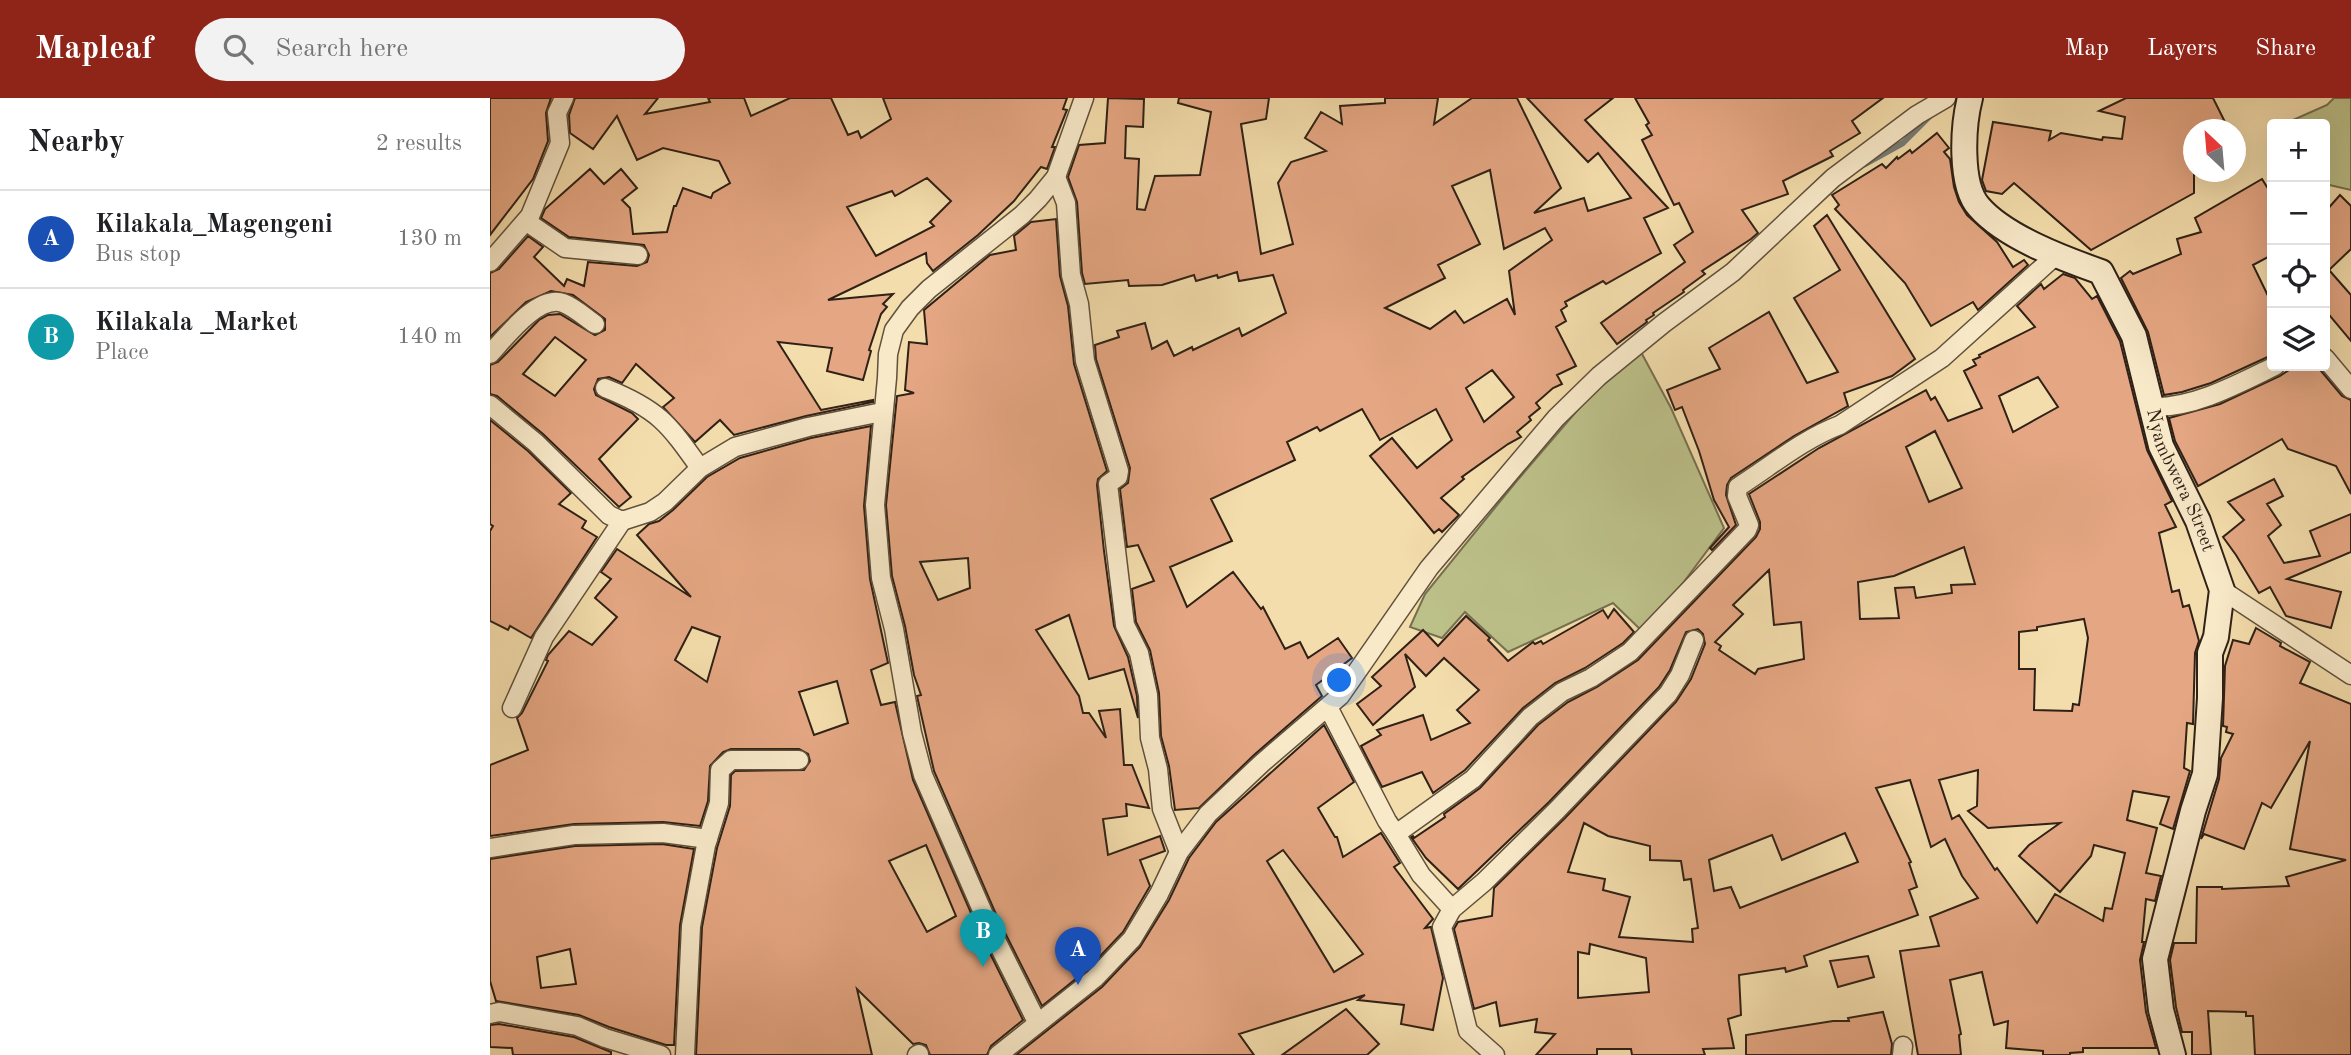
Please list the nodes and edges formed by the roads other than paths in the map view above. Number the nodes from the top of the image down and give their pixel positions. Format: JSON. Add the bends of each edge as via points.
{"nodes":[{"id":1,"x":564,"y":98,"type":"edge"},
{"id":2,"x":1084,"y":98,"type":"edge"},
{"id":3,"x":1946,"y":98,"type":"edge"},
{"id":4,"x":1970,"y":98,"type":"edge"},
{"id":5,"x":1056,"y":177,"type":"junction"},
{"id":6,"x":527,"y":222,"type":"junction"},
{"id":7,"x":638,"y":255,"type":"dead end"},
{"id":8,"x":2055,"y":256,"type":"junction"},
{"id":9,"x":490,"y":262,"type":"edge"},
{"id":10,"x":595,"y":324,"type":"dead end"},
{"id":11,"x":490,"y":354,"type":"edge"},
{"id":12,"x":2330,"y":364,"type":"edge"},
{"id":13,"x":2267,"y":370,"type":"edge"},
{"id":14,"x":605,"y":388,"type":"dead end"},
{"id":15,"x":2351,"y":389,"type":"edge"},
{"id":16,"x":490,"y":405,"type":"edge"},
{"id":17,"x":2153,"y":407,"type":"junction"},
{"id":18,"x":882,"y":412,"type":"junction"},
{"id":19,"x":700,"y":468,"type":"junction"},
{"id":20,"x":622,"y":521,"type":"junction"},
{"id":21,"x":2222,"y":590,"type":"junction"},
{"id":22,"x":1694,"y":640,"type":"dead end"},
{"id":23,"x":2351,"y":675,"type":"edge"},
{"id":24,"x":1328,"y":707,"type":"junction"},
{"id":25,"x":512,"y":708,"type":"dead end"},
{"id":26,"x":799,"y":760,"type":"dead end"},
{"id":27,"x":1396,"y":834,"type":"junction"},
{"id":28,"x":708,"y":839,"type":"junction"},
{"id":29,"x":490,"y":848,"type":"edge"},
{"id":30,"x":1179,"y":852,"type":"junction"},
{"id":31,"x":1452,"y":909,"type":"junction"},
{"id":32,"x":490,"y":1014,"type":"edge"},
{"id":33,"x":1037,"y":1022,"type":"junction"},
{"id":34,"x":661,"y":1055,"type":"edge"},
{"id":35,"x":685,"y":1055,"type":"edge"},
{"id":36,"x":998,"y":1055,"type":"edge"},
{"id":37,"x":1495,"y":1055,"type":"edge"},
{"id":38,"x":2173,"y":1055,"type":"edge"}],
"edges":[{"from":1,"to":6,"type":"street","via":[[557,113],[560,144]]},
{"from":2,"to":5,"type":"street"},
{"from":3,"to":24,"type":"street","via":[[1833,178],[1733,272],[1599,376],[1564,410],[1429,568],[1356,675]]},
{"from":4,"to":8,"type":"street","name":"Nyambwera Street","via":[[1965,118],[1965,172],[1977,206]]},
{"from":5,"to":18,"type":"street","via":[[1022,215],[910,308],[894,330]]},
{"from":5,"to":30,"type":"street","via":[[1066,203],[1068,256],[1085,361],[1119,471],[1108,484],[1107,495],[1125,625],[1139,653],[1162,809]]},
{"from":6,"to":7,"type":"street","via":[[565,248]]},
{"from":6,"to":9,"type":"street"},
{"from":8,"to":17,"type":"street","name":"Nyambwera Street","via":[[2101,272],[2134,336]]},
{"from":8,"to":27,"type":"street","via":[[1942,358],[1738,487],[1747,530],[1630,652],[1562,692],[1530,717],[1473,779]]},
{"from":10,"to":11,"type":"street","via":[[562,303],[544,303]]},
{"from":12,"to":15,"type":"street"},
{"from":13,"to":17,"type":"street","via":[[2217,392],[2169,407]]},
{"from":14,"to":19,"type":"street","via":[[631,398],[661,419]]},
{"from":16,"to":20,"type":"street","via":[[609,515]]},
{"from":17,"to":21,"type":"street","name":"Nyambwera Street","via":[[2161,446],[2197,521]]},
{"from":18,"to":19,"type":"street","via":[[735,447]]},
{"from":18,"to":33,"type":"street","via":[[875,505],[881,578],[912,733],[923,775]]},
{"from":19,"to":20,"type":"street","via":[[665,502]]},
{"from":20,"to":25,"type":"street","via":[[544,638]]},
{"from":21,"to":23,"type":"street"},
{"from":21,"to":38,"type":"street","via":[[2210,653],[2205,774],[2155,959],[2161,1010]]},
{"from":22,"to":31,"type":"street","via":[[1668,694],[1557,810]]},
{"from":24,"to":27,"type":"street"},
{"from":24,"to":30,"type":"street","via":[[1208,814]]},
{"from":26,"to":28,"type":"street","via":[[726,763],[719,773],[719,803]]},
{"from":27,"to":31,"type":"street","via":[[1421,876]]},
{"from":28,"to":29,"type":"street","via":[[663,833],[574,835]]},
{"from":28,"to":35,"type":"street","via":[[691,926]]},
{"from":30,"to":33,"type":"street","via":[[1132,939],[1095,978]]},
{"from":31,"to":37,"type":"street","via":[[1442,927],[1468,1031]]},
{"from":32,"to":34,"type":"street","via":[[563,1022]]},
{"from":33,"to":36,"type":"street"}]}
